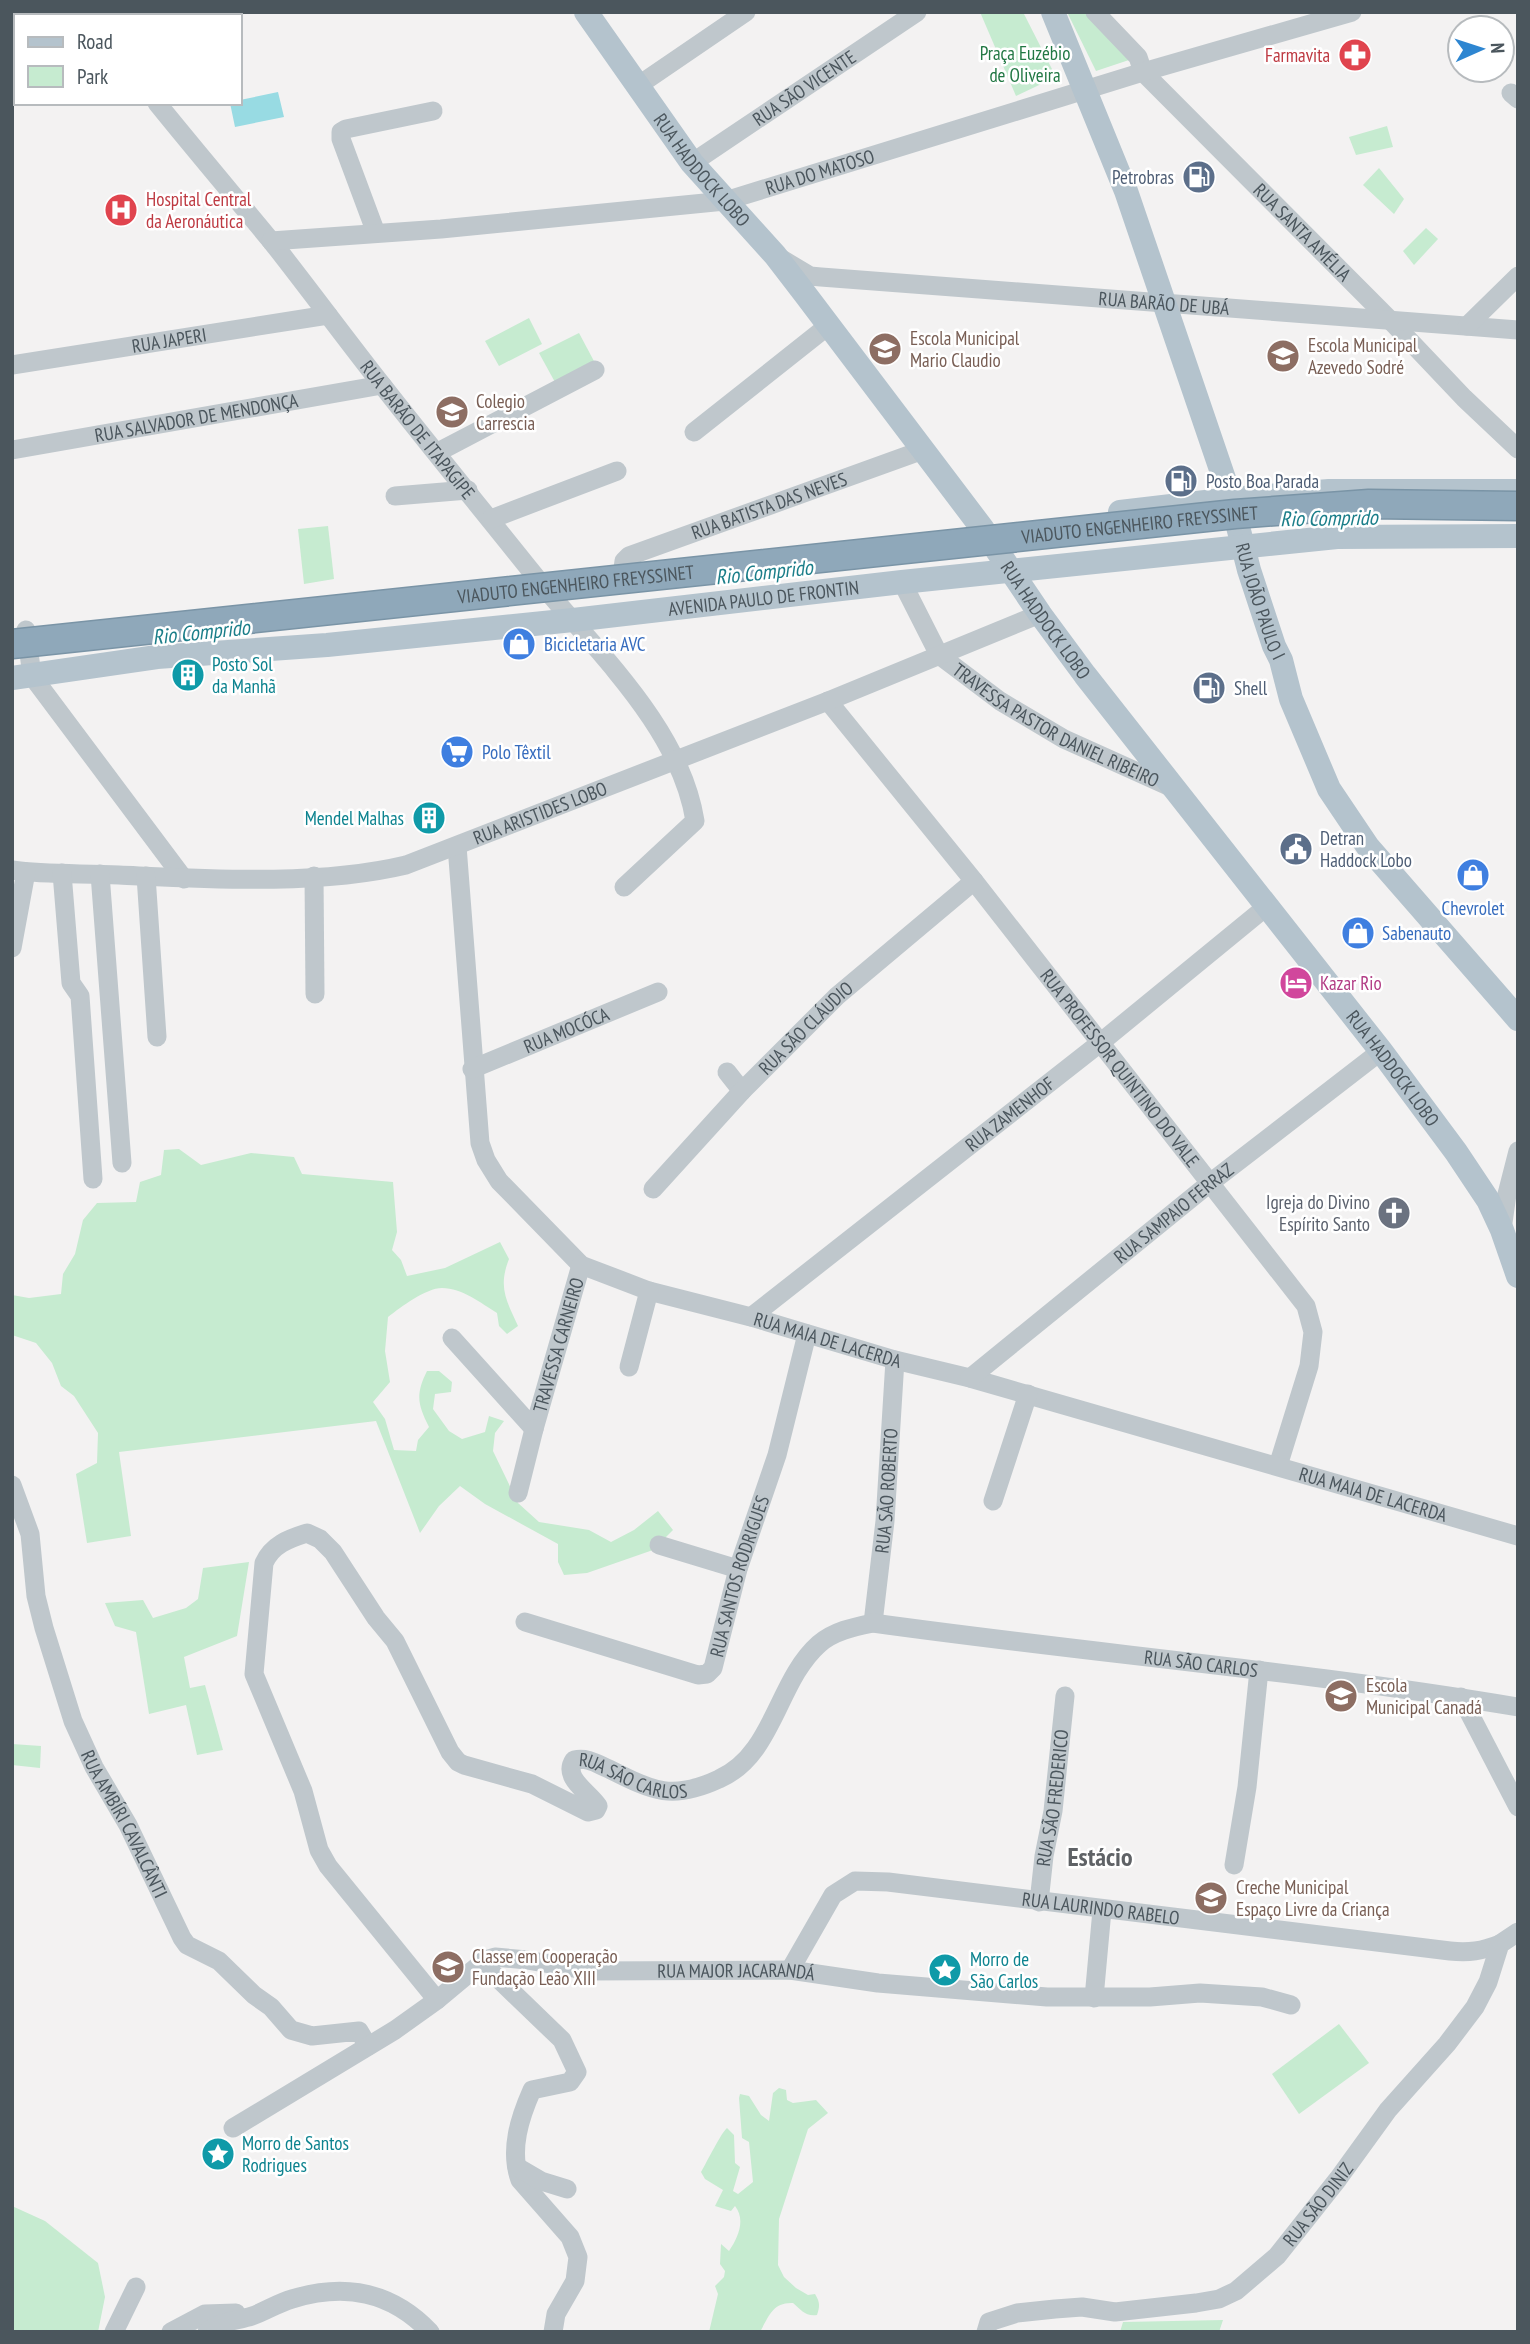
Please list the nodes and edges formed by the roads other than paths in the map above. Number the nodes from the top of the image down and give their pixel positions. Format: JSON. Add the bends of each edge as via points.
{"nodes":[{"id":1,"x":586,"y":12,"type":"edge"},
{"id":2,"x":746,"y":12,"type":"edge"},
{"id":3,"x":917,"y":12,"type":"edge"},
{"id":4,"x":1053,"y":12,"type":"edge"},
{"id":5,"x":1096,"y":12,"type":"edge"},
{"id":6,"x":1352,"y":12,"type":"edge"},
{"id":7,"x":1143,"y":72,"type":"junction"},
{"id":8,"x":639,"y":85,"type":"junction"},
{"id":9,"x":1086,"y":90,"type":"junction"},
{"id":10,"x":159,"y":105,"type":"edge"},
{"id":11,"x":433,"y":111,"type":"dead end"},
{"id":12,"x":692,"y":163,"type":"junction"},
{"id":13,"x":725,"y":201,"type":"junction"},
{"id":14,"x":376,"y":233,"type":"junction"},
{"id":15,"x":271,"y":241,"type":"junction"},
{"id":16,"x":1518,"y":276,"type":"edge"},
{"id":17,"x":808,"y":285,"type":"junction"},
{"id":18,"x":1163,"y":302,"type":"junction"},
{"id":19,"x":328,"y":315,"type":"junction"},
{"id":20,"x":1390,"y":320,"type":"junction"},
{"id":21,"x":1418,"y":322,"type":"junction"},
{"id":22,"x":829,"y":325,"type":"junction"},
{"id":23,"x":1467,"y":326,"type":"junction"},
{"id":24,"x":1518,"y":330,"type":"edge"},
{"id":25,"x":1412,"y":344,"type":"junction"},
{"id":26,"x":12,"y":365,"type":"edge"},
{"id":27,"x":596,"y":370,"type":"dead end"},
{"id":28,"x":382,"y":385,"type":"junction"},
{"id":29,"x":694,"y":432,"type":"dead end"},
{"id":30,"x":1518,"y":449,"type":"edge"},
{"id":31,"x":12,"y":450,"type":"edge"},
{"id":32,"x":923,"y":450,"type":"junction"},
{"id":33,"x":438,"y":452,"type":"junction"},
{"id":34,"x":617,"y":471,"type":"dead end"},
{"id":35,"x":468,"y":490,"type":"junction"},
{"id":36,"x":1328,"y":491,"type":"junction"},
{"id":37,"x":1518,"y":491,"type":"edge"},
{"id":38,"x":395,"y":496,"type":"dead end"},
{"id":39,"x":1231,"y":499,"type":"junction"},
{"id":40,"x":1518,"y":506,"type":"edge"},
{"id":41,"x":491,"y":519,"type":"junction"},
{"id":42,"x":1518,"y":523,"type":"edge"},
{"id":43,"x":982,"y":528,"type":"junction"},
{"id":44,"x":1518,"y":536,"type":"edge"},
{"id":45,"x":1338,"y":537,"type":"junction"},
{"id":46,"x":1242,"y":546,"type":"junction"},
{"id":47,"x":623,"y":568,"type":"junction"},
{"id":48,"x":1011,"y":570,"type":"junction"},
{"id":49,"x":536,"y":577,"type":"junction"},
{"id":50,"x":902,"y":582,"type":"junction"},
{"id":51,"x":323,"y":598,"type":"junction"},
{"id":52,"x":1040,"y":614,"type":"junction"},
{"id":53,"x":151,"y":616,"type":"junction"},
{"id":54,"x":573,"y":619,"type":"junction"},
{"id":55,"x":17,"y":635,"type":"edge"},
{"id":56,"x":327,"y":645,"type":"junction"},
{"id":57,"x":939,"y":654,"type":"junction"},
{"id":58,"x":157,"y":657,"type":"junction"},
{"id":59,"x":19,"y":672,"type":"edge"},
{"id":60,"x":828,"y":701,"type":"junction"},
{"id":61,"x":676,"y":760,"type":"junction"},
{"id":62,"x":1176,"y":789,"type":"junction"},
{"id":63,"x":457,"y":846,"type":"junction"},
{"id":64,"x":19,"y":871,"type":"edge"},
{"id":65,"x":62,"y":873,"type":"junction"},
{"id":66,"x":100,"y":874,"type":"junction"},
{"id":67,"x":146,"y":876,"type":"junction"},
{"id":68,"x":314,"y":876,"type":"junction"},
{"id":69,"x":184,"y":879,"type":"junction"},
{"id":70,"x":974,"y":881,"type":"junction"},
{"id":71,"x":624,"y":887,"type":"dead end"},
{"id":72,"x":1266,"y":907,"type":"junction"},
{"id":73,"x":12,"y":948,"type":"edge"},
{"id":74,"x":658,"y":992,"type":"dead end"},
{"id":75,"x":316,"y":994,"type":"dead end"},
{"id":76,"x":1518,"y":1019,"type":"edge"},
{"id":77,"x":157,"y":1037,"type":"dead end"},
{"id":78,"x":1100,"y":1043,"type":"junction"},
{"id":79,"x":1381,"y":1051,"type":"junction"},
{"id":80,"x":472,"y":1069,"type":"junction"},
{"id":81,"x":727,"y":1072,"type":"dead end"},
{"id":82,"x":742,"y":1091,"type":"junction"},
{"id":83,"x":1518,"y":1152,"type":"edge"},
{"id":84,"x":122,"y":1163,"type":"dead end"},
{"id":85,"x":93,"y":1180,"type":"dead end"},
{"id":86,"x":1210,"y":1184,"type":"junction"},
{"id":87,"x":653,"y":1189,"type":"dead end"},
{"id":88,"x":1502,"y":1230,"type":"junction"},
{"id":89,"x":581,"y":1265,"type":"junction"},
{"id":90,"x":1518,"y":1276,"type":"edge"},
{"id":91,"x":649,"y":1291,"type":"junction"},
{"id":92,"x":751,"y":1317,"type":"junction"},
{"id":93,"x":807,"y":1334,"type":"junction"},
{"id":94,"x":452,"y":1338,"type":"dead end"},
{"id":95,"x":895,"y":1360,"type":"junction"},
{"id":96,"x":629,"y":1367,"type":"dead end"},
{"id":97,"x":970,"y":1378,"type":"junction"},
{"id":98,"x":1028,"y":1395,"type":"junction"},
{"id":99,"x":534,"y":1429,"type":"junction"},
{"id":100,"x":1278,"y":1466,"type":"junction"},
{"id":101,"x":12,"y":1485,"type":"edge"},
{"id":102,"x":518,"y":1493,"type":"dead end"},
{"id":103,"x":993,"y":1501,"type":"dead end"},
{"id":104,"x":1518,"y":1536,"type":"edge"},
{"id":105,"x":659,"y":1545,"type":"dead end"},
{"id":106,"x":738,"y":1569,"type":"junction"},
{"id":107,"x":525,"y":1622,"type":"dead end"},
{"id":108,"x":873,"y":1623,"type":"junction"},
{"id":109,"x":1259,"y":1670,"type":"junction"},
{"id":110,"x":1065,"y":1696,"type":"dead end"},
{"id":111,"x":1461,"y":1697,"type":"junction"},
{"id":112,"x":1518,"y":1707,"type":"edge"},
{"id":113,"x":1518,"y":1807,"type":"edge"},
{"id":114,"x":1234,"y":1865,"type":"dead end"},
{"id":115,"x":1039,"y":1902,"type":"junction"},
{"id":116,"x":1102,"y":1910,"type":"junction"},
{"id":117,"x":1518,"y":1932,"type":"edge"},
{"id":118,"x":1500,"y":1944,"type":"junction"},
{"id":119,"x":481,"y":1964,"type":"junction"},
{"id":120,"x":790,"y":1970,"type":"junction"},
{"id":121,"x":1094,"y":1998,"type":"junction"},
{"id":122,"x":438,"y":2000,"type":"junction"},
{"id":123,"x":1291,"y":2005,"type":"dead end"},
{"id":124,"x":368,"y":2046,"type":"junction"},
{"id":125,"x":233,"y":2128,"type":"dead end"},
{"id":126,"x":517,"y":2167,"type":"junction"},
{"id":127,"x":567,"y":2189,"type":"dead end"},
{"id":128,"x":136,"y":2287,"type":"dead end"},
{"id":129,"x":251,"y":2316,"type":"junction"},
{"id":130,"x":114,"y":2332,"type":"edge"},
{"id":131,"x":170,"y":2332,"type":"edge"},
{"id":132,"x":207,"y":2332,"type":"edge"},
{"id":133,"x":430,"y":2332,"type":"edge"},
{"id":134,"x":553,"y":2332,"type":"edge"},
{"id":135,"x":985,"y":2332,"type":"edge"}],
"edges":[{"from":1,"to":8,"type":"main road","name":"RUA HADDOCK LOBO"},
{"from":2,"to":8,"type":"street"},
{"from":3,"to":12,"type":"street","name":"RUA SÃO VICENTE"},
{"from":4,"to":9,"type":"main road","name":"RUA JOÃO PAULO I"},
{"from":5,"to":7,"type":"street","name":"RUA SANTA AMÉLIA","via":[[1138,57]]},
{"from":6,"to":7,"type":"street","name":"RUA DO MATOSO"},
{"from":7,"to":9,"type":"street","name":"RUA DO MATOSO"},
{"from":7,"to":20,"type":"street","name":"RUA SANTA AMÉLIA"},
{"from":8,"to":12,"type":"main road","name":"RUA HADDOCK LOBO"},
{"from":9,"to":13,"type":"street","name":"RUA DO MATOSO"},
{"from":9,"to":18,"type":"main road","name":"RUA JOÃO PAULO I"},
{"from":10,"to":15,"type":"street","name":"RUA BARÃO DE ITAPAGIPE"},
{"from":11,"to":14,"type":"street","via":[[341,132]]},
{"from":12,"to":13,"type":"main road","name":"RUA HADDOCK LOBO"},
{"from":13,"to":14,"type":"street","name":"RUA DO MATOSO"},
{"from":13,"to":17,"type":"main road","name":"RUA HADDOCK LOBO"},
{"from":14,"to":15,"type":"street","name":"RUA DO MATOSO"},
{"from":15,"to":19,"type":"street","name":"RUA BARÃO DE ITAPAGIPE"},
{"from":16,"to":23,"type":"street"},
{"from":17,"to":18,"type":"street","name":"RUA BARÃO DE UBÁ"},
{"from":17,"to":22,"type":"main road","name":"RUA HADDOCK LOBO"},
{"from":18,"to":20,"type":"street","name":"RUA BARÃO DE UBÁ"},
{"from":18,"to":39,"type":"main road","name":"RUA JOÃO PAULO I"},
{"from":19,"to":26,"type":"street","name":"RUA JAPERI"},
{"from":19,"to":28,"type":"street","name":"RUA BARÃO DE ITAPAGIPE"},
{"from":20,"to":21,"type":"street","name":"RUA BARÃO DE UBÁ"},
{"from":20,"to":25,"type":"street","name":"RUA SANTA AMÉLIA"},
{"from":21,"to":23,"type":"street","name":"RUA BARÃO DE UBÁ"},
{"from":21,"to":25,"type":"street"},
{"from":22,"to":29,"type":"street"},
{"from":22,"to":32,"type":"main road","name":"RUA HADDOCK LOBO"},
{"from":23,"to":24,"type":"street","name":"RUA BARÃO DE UBÁ"},
{"from":25,"to":30,"type":"street","name":"RUA SANTA AMÉLIA"},
{"from":27,"to":33,"type":"street"},
{"from":28,"to":31,"type":"street","name":"RUA SALVADOR DE MENDONÇA"},
{"from":28,"to":33,"type":"street","name":"RUA BARÃO DE ITAPAGIPE"},
{"from":32,"to":43,"type":"main road","name":"RUA HADDOCK LOBO"},
{"from":32,"to":47,"type":"street","name":"RUA BATISTA DAS NEVES","via":[[629,556]]},
{"from":33,"to":35,"type":"street","name":"RUA BARÃO DE ITAPAGIPE"},
{"from":34,"to":41,"type":"street"},
{"from":35,"to":38,"type":"street"},
{"from":35,"to":41,"type":"street","name":"RUA BARÃO DE ITAPAGIPE"},
{"from":36,"to":37,"type":"main road"},
{"from":36,"to":39,"type":"main road"},
{"from":36,"to":45,"type":"main road"},
{"from":39,"to":43,"type":"main road"},
{"from":39,"to":46,"type":"main road","name":"RUA JOÃO PAULO I"},
{"from":40,"to":55,"type":"highway","name":"VIADUTO ENGENHEIRO FREYSSINET","bridge":true,"via":[[1369,504],[1282,510]]},
{"from":41,"to":49,"type":"street","name":"RUA BARÃO DE ITAPAGIPE"},
{"from":42,"to":59,"type":"highway","name":"VIADUTO ENGENHEIRO FREYSSINET","via":[[1385,522],[1238,531]]},
{"from":43,"to":47,"type":"main road"},
{"from":43,"to":48,"type":"main road","name":"RUA HADDOCK LOBO"},
{"from":44,"to":45,"type":"main road","name":"AVENIDA PAULO DE FRONTIN"},
{"from":45,"to":46,"type":"main road","name":"AVENIDA PAULO DE FRONTIN"},
{"from":46,"to":48,"type":"main road","name":"AVENIDA PAULO DE FRONTIN"},
{"from":46,"to":76,"type":"main road","name":"RUA JOÃO PAULO I","via":[[1291,699],[1329,789],[1368,847]]},
{"from":47,"to":49,"type":"main road"},
{"from":48,"to":50,"type":"main road","name":"AVENIDA PAULO DE FRONTIN"},
{"from":48,"to":52,"type":"main road","name":"RUA HADDOCK LOBO"},
{"from":49,"to":51,"type":"main road"},
{"from":49,"to":54,"type":"street","name":"RUA BARÃO DE ITAPAGIPE"},
{"from":50,"to":54,"type":"main road","name":"AVENIDA PAULO DE FRONTIN"},
{"from":50,"to":57,"type":"street"},
{"from":51,"to":53,"type":"main road"},
{"from":51,"to":56,"type":"main road"},
{"from":52,"to":57,"type":"street","name":"RUA ARISTIDES LOBO"},
{"from":52,"to":62,"type":"main road","name":"RUA HADDOCK LOBO"},
{"from":53,"to":55,"type":"main road"},
{"from":53,"to":58,"type":"main road"},
{"from":54,"to":56,"type":"main road","name":"AVENIDA PAULO DE FRONTIN"},
{"from":54,"to":61,"type":"street","name":"RUA BARÃO DE ITAPAGIPE","via":[[664,736]]},
{"from":55,"to":59,"type":"street"},
{"from":56,"to":58,"type":"main road","name":"AVENIDA PAULO DE FRONTIN"},
{"from":57,"to":60,"type":"street","name":"RUA ARISTIDES LOBO"},
{"from":57,"to":62,"type":"street","name":"TRAVESSA PASTOR DANIEL RIBEIRO","via":[[1000,701],[1054,734]]},
{"from":58,"to":59,"type":"main road","name":"AVENIDA PAULO DE FRONTIN"},
{"from":59,"to":69,"type":"street"},
{"from":60,"to":61,"type":"street","name":"RUA ARISTIDES LOBO"},
{"from":60,"to":70,"type":"street","name":"RUA PROFESSOR QUINTINO DO VALE"},
{"from":61,"to":63,"type":"street","name":"RUA ARISTIDES LOBO"},
{"from":61,"to":71,"type":"street","name":"RUA BARÃO DE ITAPAGIPE","via":[[695,821]]},
{"from":62,"to":72,"type":"main road","name":"RUA HADDOCK LOBO"},
{"from":63,"to":68,"type":"street","name":"RUA ARISTIDES LOBO","via":[[378,872]]},
{"from":63,"to":80,"type":"street","name":"RUA MAIA DE LACERDA"},
{"from":64,"to":65,"type":"street","name":"RUA ARISTIDES LOBO"},
{"from":64,"to":73,"type":"street"},
{"from":65,"to":66,"type":"street","name":"RUA ARISTIDES LOBO"},
{"from":65,"to":85,"type":"street","via":[[71,983],[80,996]]},
{"from":66,"to":67,"type":"street","name":"RUA ARISTIDES LOBO"},
{"from":66,"to":84,"type":"street"},
{"from":67,"to":69,"type":"street","name":"RUA ARISTIDES LOBO"},
{"from":67,"to":77,"type":"street"},
{"from":68,"to":69,"type":"street","name":"RUA ARISTIDES LOBO"},
{"from":68,"to":75,"type":"street"},
{"from":70,"to":78,"type":"street","name":"RUA PROFESSOR QUINTINO DO VALE"},
{"from":70,"to":82,"type":"street","name":"RUA SÃO CLÁUDIO","via":[[837,996]]},
{"from":72,"to":78,"type":"street","name":"RUA ZAMENHOF"},
{"from":72,"to":79,"type":"main road","name":"RUA HADDOCK LOBO"},
{"from":74,"to":80,"type":"street","name":"RUA MOCÓCA"},
{"from":78,"to":86,"type":"street","name":"RUA PROFESSOR QUINTINO DO VALE"},
{"from":78,"to":92,"type":"street","name":"RUA ZAMENHOF"},
{"from":79,"to":86,"type":"street","name":"RUA SAMPAIO FERRAZ"},
{"from":79,"to":88,"type":"main road","name":"RUA HADDOCK LOBO","via":[[1474,1177]]},
{"from":80,"to":89,"type":"street","name":"RUA MAIA DE LACERDA","via":[[477,1128],[486,1160],[499,1181]]},
{"from":81,"to":82,"type":"street"},
{"from":82,"to":87,"type":"street","name":"RUA SÃO CLÁUDIO"},
{"from":83,"to":88,"type":"street"},
{"from":86,"to":97,"type":"street","name":"RUA SAMPAIO FERRAZ"},
{"from":86,"to":100,"type":"street","name":"RUA PROFESSOR QUINTINO DO VALE","via":[[1306,1306],[1313,1332],[1309,1366]]},
{"from":88,"to":90,"type":"main road","name":"RUA HADDOCK LOBO"},
{"from":89,"to":91,"type":"street","name":"RUA MAIA DE LACERDA"},
{"from":89,"to":99,"type":"street","name":"TRAVESSA CARNEIRO"},
{"from":91,"to":92,"type":"street","name":"RUA MAIA DE LACERDA"},
{"from":91,"to":96,"type":"street"},
{"from":92,"to":93,"type":"street","name":"RUA MAIA DE LACERDA"},
{"from":93,"to":95,"type":"street","name":"RUA MAIA DE LACERDA"},
{"from":93,"to":106,"type":"street","name":"RUA SANTOS RODRIGUES","via":[[777,1455]]},
{"from":94,"to":99,"type":"street","name":"TRAVESSA CARNEIRO"},
{"from":95,"to":97,"type":"street","name":"RUA MAIA DE LACERDA"},
{"from":95,"to":108,"type":"street","name":"RUA SÃO ROBERTO"},
{"from":97,"to":98,"type":"street","name":"RUA MAIA DE LACERDA"},
{"from":98,"to":100,"type":"street","name":"RUA MAIA DE LACERDA"},
{"from":98,"to":103,"type":"street"},
{"from":99,"to":102,"type":"street"},
{"from":100,"to":104,"type":"street","name":"RUA MAIA DE LACERDA"},
{"from":101,"to":124,"type":"street","name":"RUA AMBÍRI CAVALCÂNTI","via":[[30,1534],[41,1618],[73,1721],[182,1938],[219,1961],[291,2030],[312,2036],[359,2031]]},
{"from":105,"to":106,"type":"street"},
{"from":106,"to":107,"type":"street","name":"RUA SANTOS RODRIGUES","via":[[713,1668],[707,1674]]},
{"from":108,"to":109,"type":"street","name":"RUA SÃO CARLOS"},
{"from":108,"to":122,"type":"street","name":"RUA SÃO CARLOS","via":[[845,1629],[819,1643],[753,1753],[722,1779],[673,1793],[590,1760],[574,1760],[572,1777],[597,1806],[588,1812],[523,1780],[458,1762],[395,1641],[333,1552],[307,1533],[278,1545],[264,1563],[256,1683],[303,1791],[328,1866]]},
{"from":109,"to":111,"type":"street","name":"RUA SÃO CARLOS"},
{"from":109,"to":114,"type":"street"},
{"from":110,"to":115,"type":"street","name":"RUA SÃO FREDERICO"},
{"from":111,"to":112,"type":"street","name":"RUA SÃO CARLOS"},
{"from":111,"to":113,"type":"street"},
{"from":115,"to":116,"type":"street","name":"RUA LAURINDO RABELO"},
{"from":115,"to":120,"type":"street","name":"RUA LAURINDO RABELO","via":[[855,1881],[833,1895]]},
{"from":116,"to":118,"type":"street","name":"RUA LAURINDO RABELO","via":[[1469,1953]]},
{"from":116,"to":121,"type":"street"},
{"from":117,"to":118,"type":"street"},
{"from":118,"to":135,"type":"street","name":"RUA SÃO DINIZ","via":[[1475,2007],[1447,2044],[1388,2110],[1277,2256],[1236,2291],[1208,2301],[1115,2312],[1082,2307],[1017,2313],[989,2322]]},
{"from":119,"to":120,"type":"street","name":"RUA MAJOR JACARANDÁ","via":[[502,1957],[590,1971]]},
{"from":119,"to":122,"type":"street"},
{"from":119,"to":126,"type":"street","via":[[562,2040],[577,2072],[570,2082],[532,2090],[517,2128]]},
{"from":120,"to":121,"type":"street","name":"RUA MAJOR JACARANDÁ","via":[[877,1983]]},
{"from":121,"to":123,"type":"street","name":"RUA MAJOR JACARANDÁ","via":[[1200,1993],[1262,1997]]},
{"from":122,"to":124,"type":"street"},
{"from":124,"to":125,"type":"street"},
{"from":126,"to":127,"type":"street"},
{"from":126,"to":134,"type":"street","via":[[520,2180],[570,2237],[577,2253],[575,2281],[556,2314]]},
{"from":128,"to":130,"type":"street"},
{"from":129,"to":131,"type":"street","via":[[205,2314]]},
{"from":129,"to":132,"type":"street"},
{"from":129,"to":133,"type":"street","via":[[301,2297],[353,2290],[400,2308]]}]}
